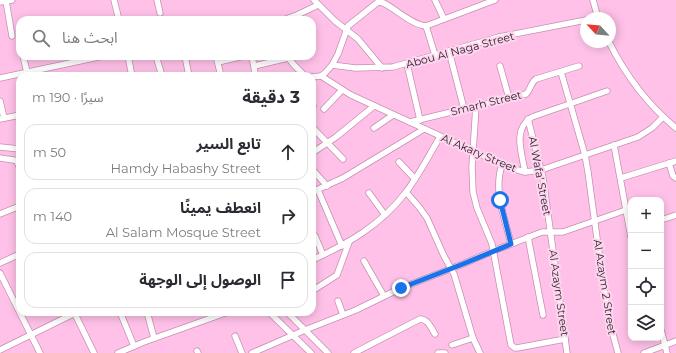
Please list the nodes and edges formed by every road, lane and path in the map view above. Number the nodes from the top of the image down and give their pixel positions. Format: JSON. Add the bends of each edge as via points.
{"nodes":[{"id":1,"x":10,"y":0,"type":"edge"},
{"id":2,"x":114,"y":0,"type":"edge"},
{"id":3,"x":157,"y":0,"type":"edge"},
{"id":4,"x":435,"y":0,"type":"edge"},
{"id":5,"x":476,"y":0,"type":"edge"},
{"id":6,"x":495,"y":0,"type":"edge"},
{"id":7,"x":593,"y":0,"type":"edge"},
{"id":8,"x":0,"y":2,"type":"edge"},
{"id":9,"x":316,"y":2,"type":"edge"},
{"id":10,"x":479,"y":6,"type":"junction"},
{"id":11,"x":596,"y":12,"type":"edge"},
{"id":12,"x":160,"y":13,"type":"dead end"},
{"id":13,"x":118,"y":16,"type":"edge"},
{"id":14,"x":295,"y":16,"type":"edge"},
{"id":15,"x":444,"y":19,"type":"junction"},
{"id":16,"x":580,"y":21,"type":"edge"},
{"id":17,"x":426,"y":26,"type":"junction"},
{"id":18,"x":346,"y":30,"type":"junction"},
{"id":19,"x":12,"y":36,"type":"dead end"},
{"id":20,"x":613,"y":48,"type":"edge"},
{"id":21,"x":449,"y":51,"type":"junction"},
{"id":22,"x":435,"y":55,"type":"junction"},
{"id":23,"x":24,"y":60,"type":"edge"},
{"id":24,"x":84,"y":60,"type":"edge"},
{"id":25,"x":129,"y":60,"type":"edge"},
{"id":26,"x":157,"y":60,"type":"edge"},
{"id":27,"x":186,"y":60,"type":"edge"},
{"id":28,"x":217,"y":60,"type":"edge"},
{"id":29,"x":253,"y":60,"type":"edge"},
{"id":30,"x":276,"y":60,"type":"edge"},
{"id":31,"x":290,"y":60,"type":"edge"},
{"id":32,"x":332,"y":64,"type":"junction"},
{"id":33,"x":407,"y":64,"type":"junction"},
{"id":34,"x":254,"y":66,"type":"junction"},
{"id":35,"x":500,"y":66,"type":"dead end"},
{"id":36,"x":579,"y":66,"type":"dead end"},
{"id":37,"x":382,"y":68,"type":"junction"},
{"id":38,"x":27,"y":72,"type":"joint"},
{"id":39,"x":131,"y":72,"type":"edge"},
{"id":40,"x":161,"y":72,"type":"edge"},
{"id":41,"x":188,"y":72,"type":"edge"},
{"id":42,"x":220,"y":72,"type":"dead end"},
{"id":43,"x":255,"y":72,"type":"edge"},
{"id":44,"x":302,"y":72,"type":"edge"},
{"id":45,"x":561,"y":72,"type":"junction"},
{"id":46,"x":16,"y":74,"type":"edge"},
{"id":47,"x":321,"y":76,"type":"junction"},
{"id":48,"x":316,"y":77,"type":"edge"},
{"id":49,"x":0,"y":78,"type":"edge"},
{"id":50,"x":342,"y":90,"type":"junction"},
{"id":51,"x":607,"y":91,"type":"dead end"},
{"id":52,"x":509,"y":98,"type":"junction"},
{"id":53,"x":0,"y":101,"type":"edge"},
{"id":54,"x":570,"y":104,"type":"junction"},
{"id":55,"x":374,"y":106,"type":"junction"},
{"id":56,"x":476,"y":106,"type":"junction"},
{"id":57,"x":324,"y":109,"type":"dead end"},
{"id":58,"x":464,"y":109,"type":"junction"},
{"id":59,"x":393,"y":115,"type":"junction"},
{"id":60,"x":16,"y":116,"type":"edge"},
{"id":61,"x":663,"y":116,"type":"junction"},
{"id":62,"x":2,"y":118,"type":"edge"},
{"id":63,"x":420,"y":120,"type":"junction"},
{"id":64,"x":528,"y":120,"type":"junction"},
{"id":65,"x":409,"y":122,"type":"junction"},
{"id":66,"x":374,"y":128,"type":"dead end"},
{"id":67,"x":676,"y":128,"type":"edge"},
{"id":68,"x":424,"y":129,"type":"junction"},
{"id":69,"x":316,"y":131,"type":"edge"},
{"id":70,"x":440,"y":137,"type":"junction"},
{"id":71,"x":328,"y":143,"type":"junction"},
{"id":72,"x":614,"y":145,"type":"junction"},
{"id":73,"x":0,"y":146,"type":"edge"},
{"id":74,"x":16,"y":148,"type":"edge"},
{"id":75,"x":316,"y":150,"type":"edge"},
{"id":76,"x":473,"y":152,"type":"junction"},
{"id":77,"x":585,"y":155,"type":"junction"},
{"id":78,"x":0,"y":158,"type":"edge"},
{"id":79,"x":343,"y":159,"type":"dead end"},
{"id":80,"x":16,"y":161,"type":"edge"},
{"id":81,"x":676,"y":161,"type":"edge"},
{"id":82,"x":399,"y":162,"type":"dead end"},
{"id":83,"x":669,"y":163,"type":"junction"},
{"id":84,"x":502,"y":165,"type":"junction"},
{"id":85,"x":541,"y":170,"type":"junction"},
{"id":86,"x":525,"y":172,"type":"junction"},
{"id":87,"x":316,"y":173,"type":"edge"},
{"id":88,"x":621,"y":178,"type":"junction"},
{"id":89,"x":676,"y":178,"type":"edge"},
{"id":90,"x":416,"y":179,"type":"junction"},
{"id":91,"x":327,"y":186,"type":"junction"},
{"id":92,"x":316,"y":191,"type":"edge"},
{"id":93,"x":406,"y":192,"type":"junction"},
{"id":94,"x":316,"y":193,"type":"edge"},
{"id":95,"x":369,"y":193,"type":"dead end"},
{"id":96,"x":16,"y":208,"type":"edge"},
{"id":97,"x":626,"y":210,"type":"junction"},
{"id":98,"x":0,"y":214,"type":"edge"},
{"id":99,"x":385,"y":215,"type":"junction"},
{"id":100,"x":676,"y":215,"type":"edge"},
{"id":101,"x":664,"y":219,"type":"edge"},
{"id":102,"x":628,"y":220,"type":"edge"},
{"id":103,"x":595,"y":221,"type":"junction"},
{"id":104,"x":551,"y":232,"type":"junction"},
{"id":105,"x":528,"y":237,"type":"junction"},
{"id":106,"x":316,"y":238,"type":"edge"},
{"id":107,"x":349,"y":242,"type":"junction"},
{"id":108,"x":511,"y":244,"type":"junction"},
{"id":109,"x":342,"y":246,"type":"junction"},
{"id":110,"x":493,"y":251,"type":"junction"},
{"id":111,"x":323,"y":255,"type":"junction"},
{"id":112,"x":16,"y":256,"type":"edge"},
{"id":113,"x":316,"y":258,"type":"edge"},
{"id":114,"x":364,"y":261,"type":"dead end"},
{"id":115,"x":0,"y":263,"type":"edge"},
{"id":116,"x":452,"y":269,"type":"junction"},
{"id":117,"x":0,"y":273,"type":"edge"},
{"id":118,"x":316,"y":288,"type":"edge"},
{"id":119,"x":384,"y":296,"type":"junction"},
{"id":120,"x":338,"y":301,"type":"dead end"},
{"id":121,"x":16,"y":305,"type":"edge"},
{"id":122,"x":343,"y":315,"type":"junction"},
{"id":123,"x":542,"y":315,"type":"dead end"},
{"id":124,"x":22,"y":316,"type":"edge"},
{"id":125,"x":68,"y":316,"type":"edge"},
{"id":126,"x":75,"y":316,"type":"edge"},
{"id":127,"x":122,"y":316,"type":"edge"},
{"id":128,"x":148,"y":316,"type":"edge"},
{"id":129,"x":217,"y":316,"type":"edge"},
{"id":130,"x":274,"y":316,"type":"edge"},
{"id":131,"x":291,"y":316,"type":"edge"},
{"id":132,"x":305,"y":330,"type":"junction"},
{"id":133,"x":435,"y":334,"type":"dead end"},
{"id":134,"x":31,"y":335,"type":"junction"},
{"id":135,"x":293,"y":335,"type":"junction"},
{"id":136,"x":235,"y":336,"type":"dead end"},
{"id":137,"x":154,"y":338,"type":"junction"},
{"id":138,"x":473,"y":338,"type":"junction"},
{"id":139,"x":565,"y":338,"type":"junction"},
{"id":140,"x":664,"y":341,"type":"edge"},
{"id":141,"x":676,"y":341,"type":"edge"},
{"id":142,"x":452,"y":345,"type":"dead end"},
{"id":143,"x":665,"y":345,"type":"junction"},
{"id":144,"x":134,"y":346,"type":"junction"},
{"id":145,"x":0,"y":350,"type":"edge"},
{"id":146,"x":40,"y":353,"type":"edge"},
{"id":147,"x":94,"y":353,"type":"edge"},
{"id":148,"x":118,"y":353,"type":"edge"},
{"id":149,"x":242,"y":353,"type":"edge"},
{"id":150,"x":252,"y":353,"type":"edge"},
{"id":151,"x":311,"y":353,"type":"edge"},
{"id":152,"x":328,"y":353,"type":"edge"},
{"id":153,"x":354,"y":353,"type":"edge"},
{"id":154,"x":438,"y":353,"type":"edge"},
{"id":155,"x":444,"y":353,"type":"edge"},
{"id":156,"x":480,"y":353,"type":"edge"},
{"id":157,"x":567,"y":353,"type":"edge"},
{"id":158,"x":618,"y":353,"type":"edge"},
{"id":159,"x":644,"y":353,"type":"edge"},
{"id":160,"x":667,"y":353,"type":"edge"}],
"edges":[{"from":1,"to":8,"type":"street"},
{"from":1,"to":19,"type":"street"},
{"from":2,"to":13,"type":"street"},
{"from":3,"to":12,"type":"street"},
{"from":4,"to":15,"type":"street"},
{"from":5,"to":10,"type":"street"},
{"from":6,"to":10,"type":"street"},
{"from":7,"to":11,"type":"street"},
{"from":9,"to":14,"type":"street"},
{"from":9,"to":18,"type":"street"},
{"from":10,"to":15,"type":"street"},
{"from":15,"to":17,"type":"street"},
{"from":16,"to":21,"type":"street","name":"Abou Al Naga Street","via":[[499,37]]},
{"from":17,"to":18,"type":"street","via":[[407,19],[381,1],[354,20]]},
{"from":17,"to":22,"type":"street"},
{"from":18,"to":32,"type":"street","via":[[341,48]]},
{"from":18,"to":37,"type":"street","via":[[364,45]]},
{"from":20,"to":61,"type":"street","via":[[631,78]]},
{"from":21,"to":22,"type":"street","name":"Abou Al Naga Street"},
{"from":21,"to":58,"type":"street"},
{"from":22,"to":33,"type":"street","name":"Abou Al Naga Street"},
{"from":23,"to":38,"type":"street"},
{"from":24,"to":38,"type":"street"},
{"from":25,"to":39,"type":"street"},
{"from":26,"to":40,"type":"street"},
{"from":27,"to":41,"type":"street"},
{"from":28,"to":42,"type":"street"},
{"from":29,"to":34,"type":"street"},
{"from":30,"to":34,"type":"street"},
{"from":31,"to":44,"type":"street"},
{"from":32,"to":37,"type":"street","name":"Abou Al Naga Street","via":[[355,68]]},
{"from":32,"to":47,"type":"street"},
{"from":33,"to":37,"type":"street","name":"Abou Al Naga Street"},
{"from":33,"to":63,"type":"street"},
{"from":34,"to":43,"type":"street"},
{"from":35,"to":52,"type":"street"},
{"from":36,"to":45,"type":"street","name":"Smarh Street"},
{"from":45,"to":52,"type":"street","name":"Smarh Street","via":[[536,79],[527,93]]},
{"from":45,"to":54,"type":"street","name":"Al Azaym 2 Street"},
{"from":46,"to":49,"type":"street"},
{"from":47,"to":48,"type":"street"},
{"from":47,"to":50,"type":"street","name":"Al Akary Street"},
{"from":50,"to":55,"type":"street","name":"Al Akary Street"},
{"from":50,"to":57,"type":"street"},
{"from":51,"to":54,"type":"street"},
{"from":52,"to":56,"type":"street","name":"Smarh Street"},
{"from":53,"to":62,"type":"street"},
{"from":54,"to":64,"type":"street"},
{"from":54,"to":77,"type":"street","name":"Al Azaym 2 Street"},
{"from":55,"to":59,"type":"street","name":"Al Akary Street"},
{"from":55,"to":71,"type":"street"},
{"from":56,"to":58,"type":"street","name":"Smarh Street"},
{"from":56,"to":76,"type":"street"},
{"from":58,"to":63,"type":"street","name":"Smarh Street"},
{"from":59,"to":65,"type":"street","name":"Al Akary Street"},
{"from":59,"to":66,"type":"street"},
{"from":60,"to":62,"type":"street"},
{"from":61,"to":67,"type":"street"},
{"from":61,"to":72,"type":"street","name":"Al Akary Street","via":[[643,135]]},
{"from":63,"to":65,"type":"street","name":"Smarh Street"},
{"from":64,"to":85,"type":"street","name":"Al Wafa' Street"},
{"from":64,"to":86,"type":"street","via":[[522,127],[519,138]]},
{"from":65,"to":68,"type":"street","name":"Al Akary Street"},
{"from":68,"to":70,"type":"street","name":"Al Akary Street"},
{"from":68,"to":91,"type":"street"},
{"from":69,"to":71,"type":"street"},
{"from":70,"to":76,"type":"street","name":"Al Akary Street"},
{"from":70,"to":90,"type":"street"},
{"from":71,"to":75,"type":"street"},
{"from":71,"to":79,"type":"street"},
{"from":72,"to":77,"type":"street","name":"Al Akary Street"},
{"from":72,"to":88,"type":"street"},
{"from":73,"to":74,"type":"street"},
{"from":76,"to":84,"type":"street","name":"Al Akary Street"},
{"from":76,"to":110,"type":"street","via":[[473,192]]},
{"from":77,"to":85,"type":"street","name":"Al Akary Street"},
{"from":77,"to":103,"type":"street","name":"Al Azaym 2 Street"},
{"from":78,"to":80,"type":"street"},
{"from":81,"to":83,"type":"street"},
{"from":82,"to":90,"type":"street"},
{"from":83,"to":88,"type":"street"},
{"from":83,"to":89,"type":"street"},
{"from":84,"to":86,"type":"street","name":"Al Akary Street"},
{"from":84,"to":108,"type":"street","via":[[499,191]]},
{"from":85,"to":86,"type":"street","name":"Al Akary Street"},
{"from":85,"to":104,"type":"street","name":"Al Wafa' Street"},
{"from":87,"to":91,"type":"street"},
{"from":88,"to":97,"type":"street"},
{"from":90,"to":93,"type":"street"},
{"from":91,"to":92,"type":"street"},
{"from":93,"to":99,"type":"street"},
{"from":93,"to":116,"type":"street","via":[[426,218]]},
{"from":94,"to":109,"type":"street"},
{"from":95,"to":99,"type":"street"},
{"from":96,"to":98,"type":"street"},
{"from":97,"to":102,"type":"street"},
{"from":97,"to":103,"type":"street"},
{"from":99,"to":107,"type":"street"},
{"from":100,"to":101,"type":"street"},
{"from":103,"to":104,"type":"street","via":[[563,232]]},
{"from":103,"to":158,"type":"street","name":"Al Azaym 2 Street","via":[[607,312]]},
{"from":104,"to":105,"type":"street"},
{"from":104,"to":139,"type":"street","name":"Al Azaym Street"},
{"from":105,"to":108,"type":"street"},
{"from":105,"to":123,"type":"street"},
{"from":106,"to":111,"type":"street"},
{"from":107,"to":109,"type":"street"},
{"from":107,"to":118,"type":"street","via":[[337,275]]},
{"from":108,"to":110,"type":"street"},
{"from":109,"to":111,"type":"street"},
{"from":110,"to":116,"type":"street"},
{"from":110,"to":139,"type":"street","via":[[511,345],[517,348]]},
{"from":111,"to":113,"type":"street"},
{"from":112,"to":115,"type":"street"},
{"from":114,"to":119,"type":"street"},
{"from":116,"to":119,"type":"street"},
{"from":116,"to":138,"type":"street"},
{"from":117,"to":121,"type":"street"},
{"from":119,"to":122,"type":"street"},
{"from":120,"to":122,"type":"street"},
{"from":122,"to":132,"type":"street"},
{"from":124,"to":134,"type":"street"},
{"from":125,"to":134,"type":"street"},
{"from":126,"to":147,"type":"street"},
{"from":127,"to":144,"type":"street"},
{"from":128,"to":137,"type":"street"},
{"from":129,"to":137,"type":"street"},
{"from":130,"to":135,"type":"street"},
{"from":131,"to":132,"type":"street"},
{"from":132,"to":135,"type":"street"},
{"from":132,"to":152,"type":"street"},
{"from":133,"to":153,"type":"street","via":[[426,320],[420,320]]},
{"from":134,"to":145,"type":"street"},
{"from":134,"to":146,"type":"street"},
{"from":135,"to":150,"type":"street"},
{"from":135,"to":151,"type":"street"},
{"from":136,"to":149,"type":"street"},
{"from":137,"to":144,"type":"street"},
{"from":138,"to":142,"type":"street"},
{"from":138,"to":156,"type":"street"},
{"from":139,"to":157,"type":"street","name":"Al Azaym Street"},
{"from":140,"to":143,"type":"street"},
{"from":141,"to":143,"type":"street"},
{"from":143,"to":159,"type":"street"},
{"from":143,"to":160,"type":"street"},
{"from":144,"to":148,"type":"street"},
{"from":154,"to":155,"type":"street"}]}
